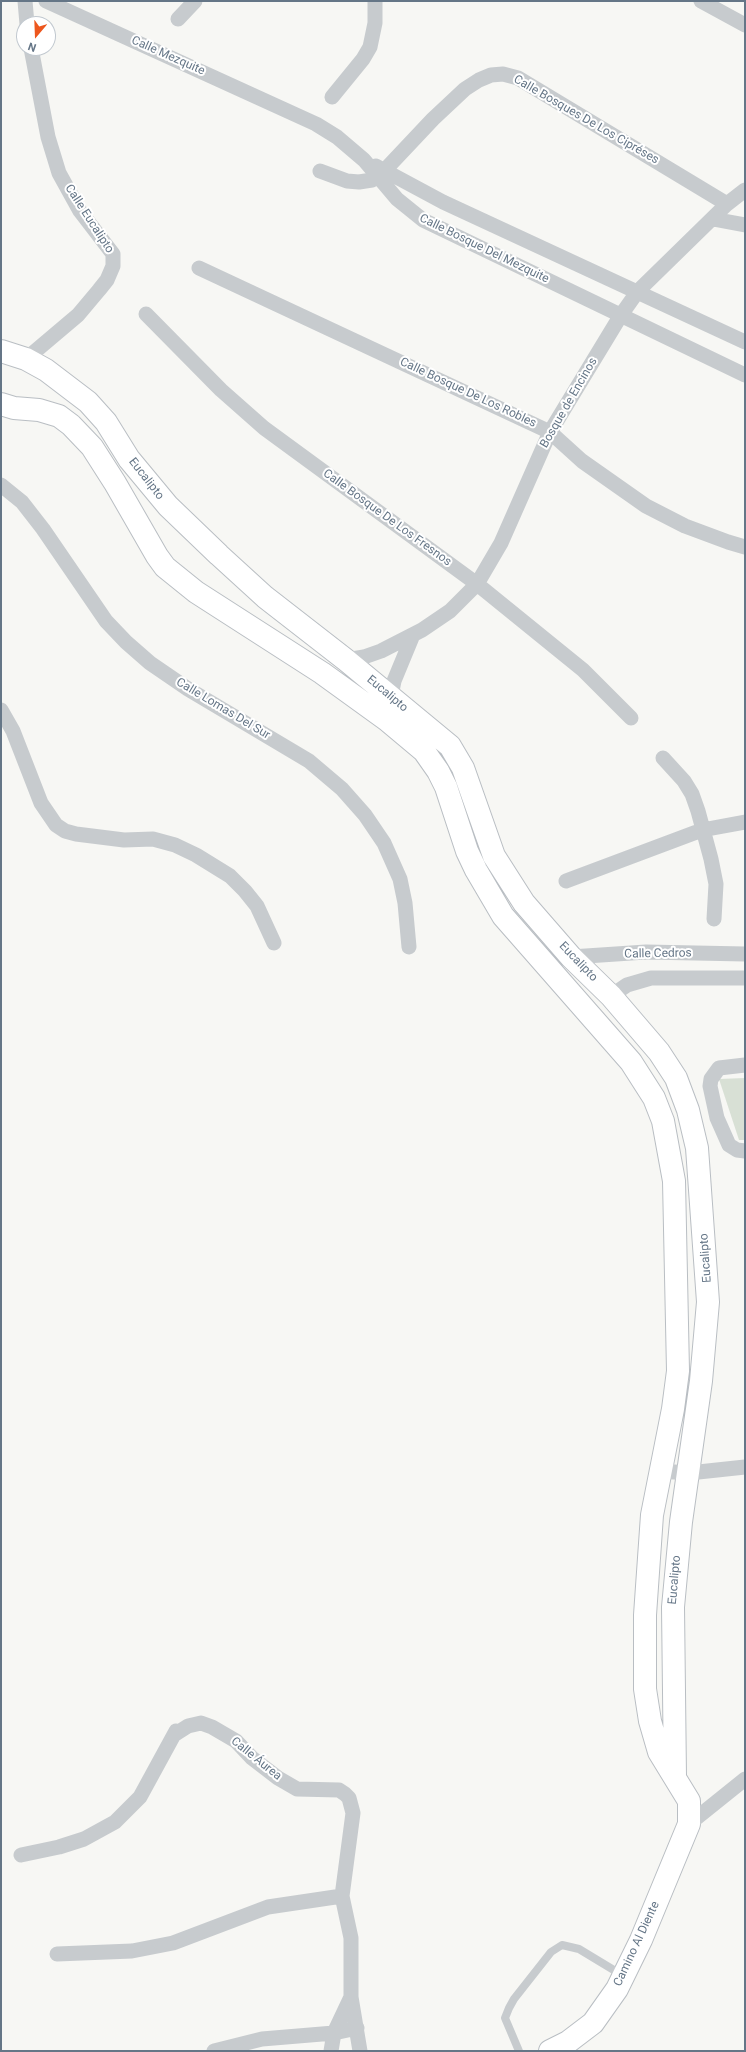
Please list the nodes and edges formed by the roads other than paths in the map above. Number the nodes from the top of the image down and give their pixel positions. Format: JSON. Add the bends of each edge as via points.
{"nodes":[{"id":1,"x":25,"y":1,"type":"edge"},
{"id":2,"x":46,"y":1,"type":"edge"},
{"id":3,"x":195,"y":1,"type":"edge"},
{"id":4,"x":374,"y":1,"type":"edge"},
{"id":5,"x":701,"y":1,"type":"edge"},
{"id":6,"x":26,"y":16,"type":"edge"},
{"id":7,"x":178,"y":19,"type":"dead end"},
{"id":8,"x":745,"y":25,"type":"edge"},
{"id":9,"x":33,"y":56,"type":"edge"},
{"id":10,"x":332,"y":97,"type":"dead end"},
{"id":11,"x":291,"y":112,"type":"joint"},
{"id":12,"x":320,"y":172,"type":"dead end"},
{"id":13,"x":381,"y":174,"type":"junction"},
{"id":14,"x":745,"y":190,"type":"edge"},
{"id":15,"x":727,"y":204,"type":"junction"},
{"id":16,"x":713,"y":219,"type":"junction"},
{"id":17,"x":745,"y":225,"type":"edge"},
{"id":18,"x":199,"y":268,"type":"dead end"},
{"id":19,"x":638,"y":291,"type":"junction"},
{"id":20,"x":146,"y":314,"type":"dead end"},
{"id":21,"x":621,"y":314,"type":"junction"},
{"id":22,"x":745,"y":342,"type":"edge"},
{"id":23,"x":1,"y":351,"type":"edge"},
{"id":24,"x":26,"y":359,"type":"junction"},
{"id":25,"x":745,"y":374,"type":"edge"},
{"id":26,"x":61,"y":380,"type":"junction"},
{"id":27,"x":1,"y":404,"type":"edge"},
{"id":28,"x":39,"y":410,"type":"junction"},
{"id":29,"x":550,"y":432,"type":"junction"},
{"id":30,"x":1,"y":485,"type":"edge"},
{"id":31,"x":745,"y":547,"type":"edge"},
{"id":32,"x":477,"y":584,"type":"junction"},
{"id":33,"x":413,"y":636,"type":"junction"},
{"id":34,"x":346,"y":660,"type":"junction"},
{"id":35,"x":391,"y":696,"type":"junction"},
{"id":36,"x":1,"y":710,"type":"edge"},
{"id":37,"x":630,"y":718,"type":"dead end"},
{"id":38,"x":7,"y":732,"type":"edge"},
{"id":39,"x":663,"y":758,"type":"dead end"},
{"id":40,"x":745,"y":822,"type":"edge"},
{"id":41,"x":702,"y":830,"type":"junction"},
{"id":42,"x":566,"y":881,"type":"dead end"},
{"id":43,"x":714,"y":919,"type":"dead end"},
{"id":44,"x":274,"y":943,"type":"dead end"},
{"id":45,"x":409,"y":946,"type":"dead end"},
{"id":46,"x":646,"y":952,"type":"junction"},
{"id":47,"x":745,"y":954,"type":"edge"},
{"id":48,"x":571,"y":957,"type":"junction"},
{"id":49,"x":651,"y":978,"type":"junction"},
{"id":50,"x":745,"y":978,"type":"edge"},
{"id":51,"x":611,"y":996,"type":"junction"},
{"id":52,"x":745,"y":1065,"type":"edge"},
{"id":53,"x":745,"y":1151,"type":"edge"},
{"id":54,"x":676,"y":1240,"type":"junction"},
{"id":55,"x":705,"y":1242,"type":"junction"},
{"id":56,"x":745,"y":1467,"type":"edge"},
{"id":57,"x":660,"y":1471,"type":"junction"},
{"id":58,"x":689,"y":1473,"type":"junction"},
{"id":59,"x":675,"y":1779,"type":"junction"},
{"id":60,"x":745,"y":1779,"type":"edge"},
{"id":61,"x":689,"y":1824,"type":"junction"},
{"id":62,"x":21,"y":1855,"type":"dead end"},
{"id":63,"x":666,"y":1880,"type":"joint"},
{"id":64,"x":342,"y":1896,"type":"junction"},
{"id":65,"x":56,"y":1954,"type":"dead end"},
{"id":66,"x":624,"y":1976,"type":"junction"},
{"id":67,"x":351,"y":1997,"type":"junction"},
{"id":68,"x":357,"y":2028,"type":"junction"},
{"id":69,"x":334,"y":2033,"type":"junction"},
{"id":70,"x":553,"y":2050,"type":"edge"},
{"id":71,"x":214,"y":2051,"type":"edge"},
{"id":72,"x":331,"y":2051,"type":"edge"},
{"id":73,"x":360,"y":2051,"type":"edge"},
{"id":74,"x":519,"y":2051,"type":"edge"}],
"edges":[{"from":1,"to":6,"type":"street"},
{"from":2,"to":11,"type":"street","name":"Calle Mezquite"},
{"from":3,"to":7,"type":"street"},
{"from":4,"to":10,"type":"street","via":[[375,23],[370,47]]},
{"from":5,"to":8,"type":"street"},
{"from":9,"to":24,"type":"street","name":"Calle Eucalipto","via":[[48,137],[60,173],[80,211],[113,254],[113,266],[107,280],[78,315]]},
{"from":11,"to":13,"type":"street","name":"Calle Bosque Del Mezquite","via":[[337,137]]},
{"from":12,"to":13,"type":"street","via":[[347,181],[359,182]]},
{"from":13,"to":15,"type":"street","name":"Calle Bosques De Los Cipréses","via":[[433,119],[466,90],[479,80],[503,74],[518,78]]},
{"from":13,"to":19,"type":"street","name":"Calle Bosque Del Mezquite"},
{"from":13,"to":21,"type":"street","name":"Calle Bosque Del Mezquite","via":[[397,199],[423,220]]},
{"from":14,"to":15,"type":"street","name":"Bosque de Encinos"},
{"from":15,"to":16,"type":"street","name":"Bosque de Encinos"},
{"from":16,"to":17,"type":"street"},
{"from":16,"to":19,"type":"street","name":"Bosque de Encinos"},
{"from":18,"to":29,"type":"street","name":"Calle Bosque De Los Robles"},
{"from":19,"to":21,"type":"street","name":"Bosque de Encinos"},
{"from":19,"to":22,"type":"street","name":"Calle Bosque Del Mezquite"},
{"from":20,"to":32,"type":"street","name":"Calle Bosque De Los Fresnos","via":[[196,366],[264,428]]},
{"from":21,"to":25,"type":"street","name":"Calle Bosque Del Mezquite"},
{"from":21,"to":29,"type":"street","name":"Bosque de Encinos"},
{"from":23,"to":24,"type":"street","name":"Eucalipto"},
{"from":24,"to":26,"type":"street","name":"Eucalipto"},
{"from":26,"to":28,"type":"street"},
{"from":26,"to":34,"type":"street","name":"Eucalipto","via":[[88,402],[106,422],[129,459],[168,506],[265,597]]},
{"from":27,"to":28,"type":"street","name":"Eucalipto"},
{"from":28,"to":54,"type":"street","name":"Eucalipto","via":[[59,416],[92,447],[157,556],[183,583],[322,673],[412,740],[434,764],[446,788],[467,851],[503,916],[631,1062],[654,1098],[663,1121],[674,1181]]},
{"from":29,"to":31,"type":"street","name":"Calle Bosque De Los Robles","via":[[582,461],[646,506],[685,526]]},
{"from":29,"to":32,"type":"street","name":"Bosque de Encinos","via":[[501,543]]},
{"from":30,"to":45,"type":"street","name":"Calle Lomas Del Sur","via":[[22,502],[106,621],[126,642],[150,663],[188,689],[309,761],[342,789],[365,815],[384,843],[400,879]]},
{"from":32,"to":33,"type":"street","name":"Bosque de Encinos","via":[[450,611]]},
{"from":32,"to":37,"type":"street","name":"Calle Bosque De Los Fresnos","via":[[583,670]]},
{"from":33,"to":34,"type":"street","name":"Bosque de Encinos","via":[[381,651]]},
{"from":33,"to":35,"type":"street","via":[[396,675]]},
{"from":34,"to":35,"type":"street","name":"Eucalipto"},
{"from":35,"to":48,"type":"street","name":"Eucalipto","via":[[450,746],[463,768],[498,862],[524,903]]},
{"from":36,"to":38,"type":"street"},
{"from":38,"to":44,"type":"street","via":[[41,803],[56,825],[76,834],[124,840],[152,840],[175,845],[196,855],[230,876],[245,891],[257,906]]},
{"from":39,"to":41,"type":"street","via":[[692,794]]},
{"from":40,"to":41,"type":"street"},
{"from":41,"to":42,"type":"street"},
{"from":41,"to":43,"type":"street","via":[[716,884]]},
{"from":46,"to":47,"type":"street","name":"Calle Cedros"},
{"from":46,"to":48,"type":"street","name":"Calle Cedros"},
{"from":46,"to":49,"type":"street"},
{"from":48,"to":51,"type":"street","name":"Eucalipto"},
{"from":49,"to":50,"type":"street","name":"Calle Cedros"},
{"from":49,"to":51,"type":"street","name":"Calle Cedros","via":[[627,985]]},
{"from":51,"to":55,"type":"street","name":"Eucalipto","via":[[659,1052],[682,1090],[697,1148]]},
{"from":52,"to":53,"type":"street","via":[[719,1068],[711,1079],[710,1086],[717,1118],[729,1145]]},
{"from":54,"to":55,"type":"street"},
{"from":54,"to":57,"type":"street","name":"Eucalipto","via":[[678,1371]]},
{"from":55,"to":58,"type":"street","name":"Eucalipto","via":[[708,1302]]},
{"from":56,"to":58,"type":"street"},
{"from":57,"to":58,"type":"street"},
{"from":57,"to":59,"type":"street","name":"Eucalipto","via":[[652,1515],[645,1615],[645,1689],[655,1739]]},
{"from":58,"to":59,"type":"street","name":"Eucalipto","via":[[681,1522],[673,1607]]},
{"from":59,"to":61,"type":"street","name":"Eucalipto","via":[[689,1801]]},
{"from":60,"to":61,"type":"street"},
{"from":61,"to":63,"type":"street","name":"Eucalipto"},
{"from":62,"to":64,"type":"street","name":"Calle Áurea","via":[[84,1839],[115,1822],[140,1797],[176,1731],[177,1734],[188,1726],[201,1723],[236,1741],[267,1771],[297,1789],[339,1790],[349,1798],[353,1813]]},
{"from":63,"to":66,"type":"street","name":"Camino Al Diente"},
{"from":64,"to":65,"type":"street","via":[[268,1907],[174,1943],[132,1951]]},
{"from":64,"to":67,"type":"street","name":"Calle Áurea","via":[[351,1938]]},
{"from":66,"to":70,"type":"street","name":"Camino Al Diente","via":[[593,2023]]},
{"from":66,"to":74,"type":"lane","via":[[579,1949],[562,1945],[551,1952],[514,1999],[505,2018]]},
{"from":67,"to":68,"type":"street","name":"Calle Áurea"},
{"from":67,"to":69,"type":"street","name":"Calle Áurea"},
{"from":68,"to":69,"type":"street"},
{"from":68,"to":73,"type":"street","name":"Calle Áurea"},
{"from":69,"to":71,"type":"street","via":[[262,2039]]},
{"from":69,"to":72,"type":"street","name":"Calle Áurea"}]}
